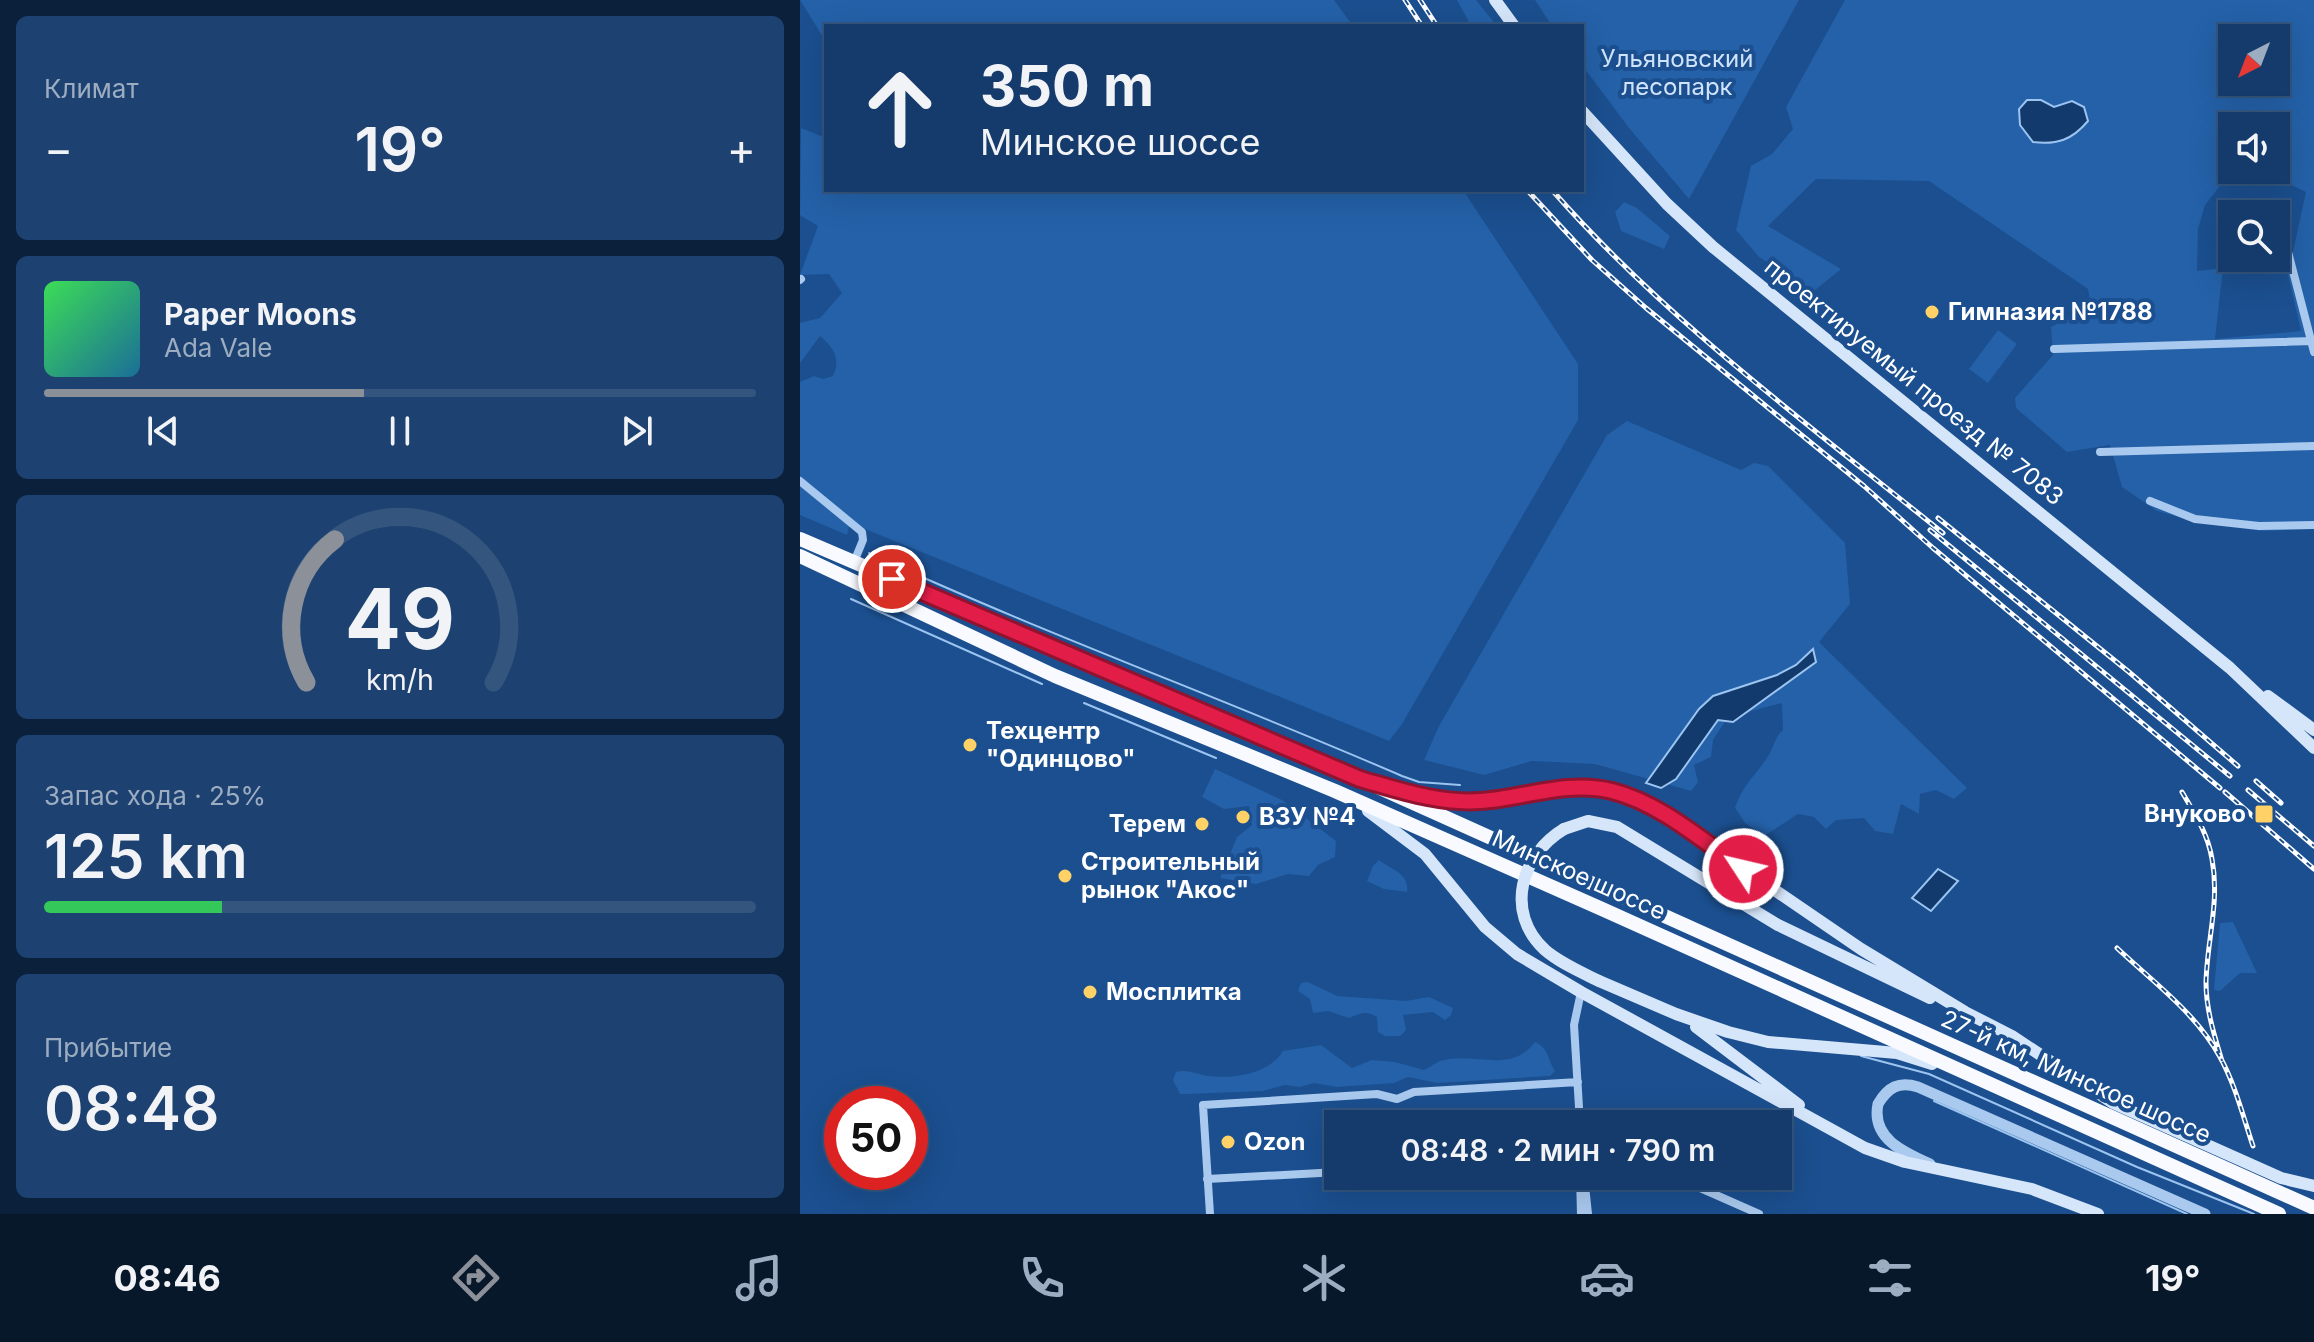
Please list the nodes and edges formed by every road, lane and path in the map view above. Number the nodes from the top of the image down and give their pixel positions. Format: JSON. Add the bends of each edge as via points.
{"nodes":[{"id":1,"x":1495,"y":0,"type":"edge"},
{"id":2,"x":1513,"y":24,"type":"edge"},
{"id":3,"x":1584,"y":113,"type":"edge"},
{"id":4,"x":2290,"y":257,"type":"edge"},
{"id":5,"x":2313,"y":341,"type":"edge"},
{"id":6,"x":2054,"y":349,"type":"dead end"},
{"id":7,"x":2314,"y":352,"type":"edge"},
{"id":8,"x":2314,"y":446,"type":"edge"},
{"id":9,"x":2100,"y":452,"type":"dead end"},
{"id":10,"x":800,"y":481,"type":"edge"},
{"id":11,"x":2150,"y":501,"type":"dead end"},
{"id":12,"x":2314,"y":525,"type":"edge"},
{"id":13,"x":800,"y":539,"type":"edge"},
{"id":14,"x":800,"y":556,"type":"edge"},
{"id":15,"x":854,"y":562,"type":"junction"},
{"id":16,"x":2234,"y":672,"type":"junction"},
{"id":17,"x":2314,"y":730,"type":"edge"},
{"id":18,"x":2314,"y":748,"type":"edge"},
{"id":19,"x":1360,"y":779,"type":"junction"},
{"id":20,"x":1335,"y":791,"type":"junction"},
{"id":21,"x":1820,"y":986,"type":"joint"},
{"id":22,"x":1581,"y":992,"type":"junction"},
{"id":23,"x":1813,"y":1004,"type":"joint"},
{"id":24,"x":1965,"y":1012,"type":"junction"},
{"id":25,"x":1676,"y":1014,"type":"junction"},
{"id":26,"x":2025,"y":1044,"type":"junction"},
{"id":27,"x":1977,"y":1078,"type":"junction"},
{"id":28,"x":1578,"y":1082,"type":"junction"},
{"id":29,"x":1579,"y":1110,"type":"edge"},
{"id":30,"x":1840,"y":1135,"type":"junction"},
{"id":31,"x":2164,"y":1140,"type":"junction"},
{"id":32,"x":1945,"y":1171,"type":"junction"},
{"id":33,"x":1324,"y":1173,"type":"edge"},
{"id":34,"x":1207,"y":1179,"type":"junction"},
{"id":35,"x":2314,"y":1186,"type":"edge"},
{"id":36,"x":1582,"y":1190,"type":"edge"},
{"id":37,"x":1584,"y":1190,"type":"edge"},
{"id":38,"x":1705,"y":1190,"type":"edge"},
{"id":39,"x":2314,"y":1208,"type":"edge"},
{"id":40,"x":1210,"y":1214,"type":"edge"},
{"id":41,"x":1581,"y":1214,"type":"edge"},
{"id":42,"x":1588,"y":1214,"type":"edge"},
{"id":43,"x":1759,"y":1214,"type":"edge"},
{"id":44,"x":2098,"y":1214,"type":"edge"},
{"id":45,"x":2205,"y":1214,"type":"edge"},
{"id":46,"x":2279,"y":1214,"type":"edge"}],
"edges":[{"from":1,"to":2,"type":"main road"},
{"from":3,"to":16,"type":"main road","name":"проектируемый проезд № 7083","via":[[1713,247]]},
{"from":4,"to":5,"type":"street"},
{"from":5,"to":6,"type":"street"},
{"from":5,"to":7,"type":"street"},
{"from":8,"to":9,"type":"street"},
{"from":10,"to":15,"type":"street","via":[[862,532]]},
{"from":11,"to":12,"type":"street","via":[[2195,519]]},
{"from":13,"to":15,"type":"highway","name":"Минское шоссе"},
{"from":14,"to":20,"type":"highway","name":"Минское шоссе","via":[[1055,676]]},
{"from":15,"to":19,"type":"highway","name":"Минское шоссе"},
{"from":16,"to":17,"type":"main road","name":"проектируемый проезд № 7083"},
{"from":16,"to":18,"type":"main road","name":"проектируемый проезд № 7083"},
{"from":19,"to":21,"type":"highway","name":"Минское шоссе"},
{"from":19,"to":24,"type":"main road","via":[[1455,801],[1574,786],[1629,796]]},
{"from":20,"to":22,"type":"main road","via":[[1425,854],[1501,941]]},
{"from":20,"to":23,"type":"highway","name":"Минское шоссе"},
{"from":21,"to":31,"type":"highway","name":"27-й км, Минское шоссе"},
{"from":22,"to":28,"type":"street","via":[[1574,1025]]},
{"from":22,"to":30,"type":"main road"},
{"from":23,"to":27,"type":"highway","name":"27-й км, Минское шоссе"},
{"from":24,"to":25,"type":"main road","bridge":true,"via":[[1778,925],[1617,827],[1588,821],[1551,837],[1532,858],[1522,885],[1523,913],[1535,939],[1599,981]]},
{"from":24,"to":26,"type":"main road"},
{"from":25,"to":27,"type":"main road","via":[[1768,1042],[1897,1053]]},
{"from":25,"to":30,"type":"main road"},
{"from":26,"to":31,"type":"main road","via":[[2083,1090]]},
{"from":26,"to":35,"type":"main road","via":[[2113,1103],[2281,1178]]},
{"from":27,"to":46,"type":"highway","name":"27-й км, Минское шоссе"},
{"from":28,"to":29,"type":"street"},
{"from":28,"to":34,"type":"street","via":[[1414,1092],[1397,1099],[1377,1094],[1203,1105]]},
{"from":30,"to":32,"type":"main road"},
{"from":31,"to":39,"type":"highway","name":"27-й км, Минское шоссе"},
{"from":32,"to":44,"type":"main road","via":[[2008,1183]]},
{"from":32,"to":45,"type":"street","via":[[1903,1152],[1881,1133],[1878,1104],[1890,1088],[1918,1087]]},
{"from":33,"to":34,"type":"street"},
{"from":34,"to":40,"type":"street"},
{"from":36,"to":41,"type":"street"},
{"from":37,"to":42,"type":"street"},
{"from":38,"to":43,"type":"street"}]}
